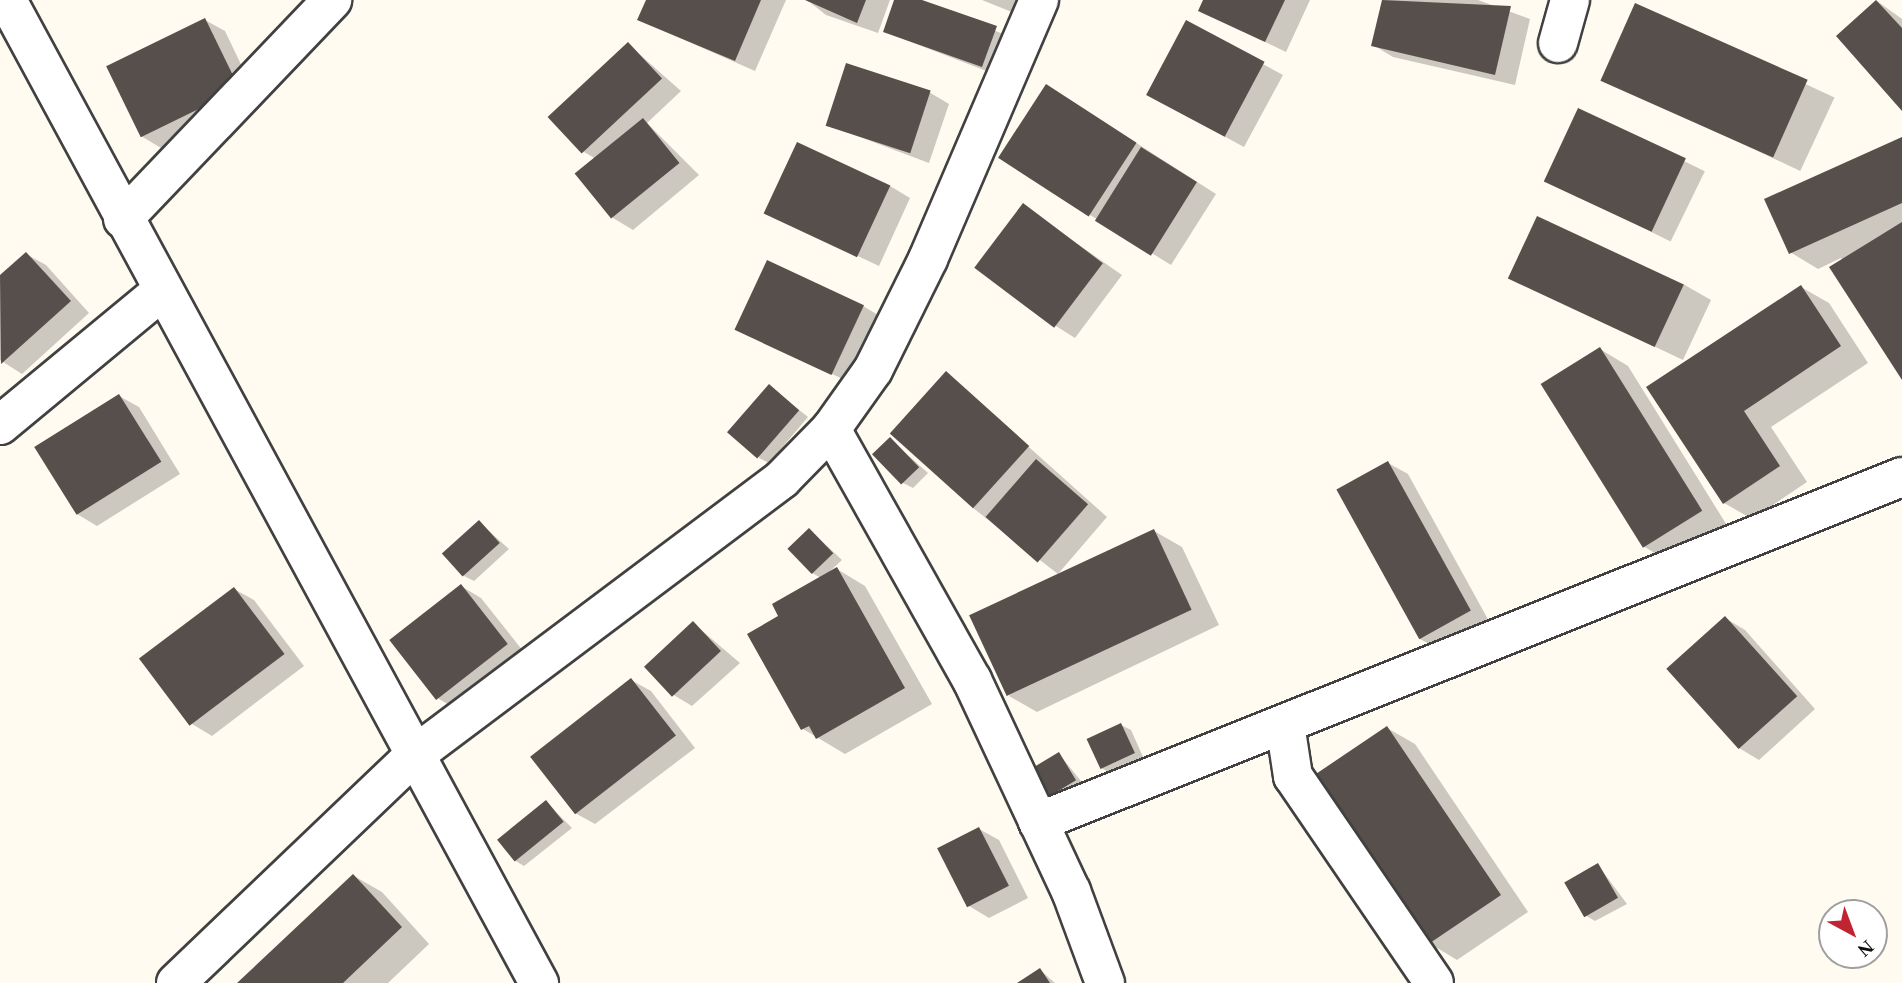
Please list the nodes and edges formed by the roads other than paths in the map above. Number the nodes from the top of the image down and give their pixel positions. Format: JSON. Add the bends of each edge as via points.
{"nodes":[{"id":1,"x":8,"y":0,"type":"edge"},
{"id":2,"x":332,"y":0,"type":"edge"},
{"id":3,"x":1039,"y":0,"type":"edge"},
{"id":4,"x":1570,"y":0,"type":"edge"},
{"id":5,"x":1558,"y":43,"type":"dead end"},
{"id":6,"x":123,"y":219,"type":"junction"},
{"id":7,"x":162,"y":291,"type":"junction"},
{"id":8,"x":0,"y":425,"type":"edge"},
{"id":9,"x":831,"y":429,"type":"junction"},
{"id":10,"x":1902,"y":477,"type":"edge"},
{"id":11,"x":1285,"y":724,"type":"junction"},
{"id":12,"x":416,"y":754,"type":"junction"},
{"id":13,"x":1038,"y":822,"type":"junction"},
{"id":14,"x":176,"y":983,"type":"edge"},
{"id":15,"x":540,"y":983,"type":"edge"},
{"id":16,"x":1105,"y":983,"type":"edge"},
{"id":17,"x":1434,"y":983,"type":"edge"}],
"edges":[{"from":1,"to":6,"type":"street"},
{"from":2,"to":6,"type":"street"},
{"from":3,"to":9,"type":"street","via":[[928,259],[873,370]]},
{"from":4,"to":5,"type":"street"},
{"from":6,"to":7,"type":"street"},
{"from":7,"to":8,"type":"street"},
{"from":7,"to":12,"type":"street"},
{"from":9,"to":12,"type":"street","via":[[782,479]]},
{"from":9,"to":13,"type":"street","via":[[972,680]]},
{"from":10,"to":11,"type":"street"},
{"from":11,"to":13,"type":"street"},
{"from":11,"to":17,"type":"street","via":[[1293,776]]},
{"from":12,"to":14,"type":"street"},
{"from":12,"to":15,"type":"street"},
{"from":13,"to":16,"type":"street"}]}
